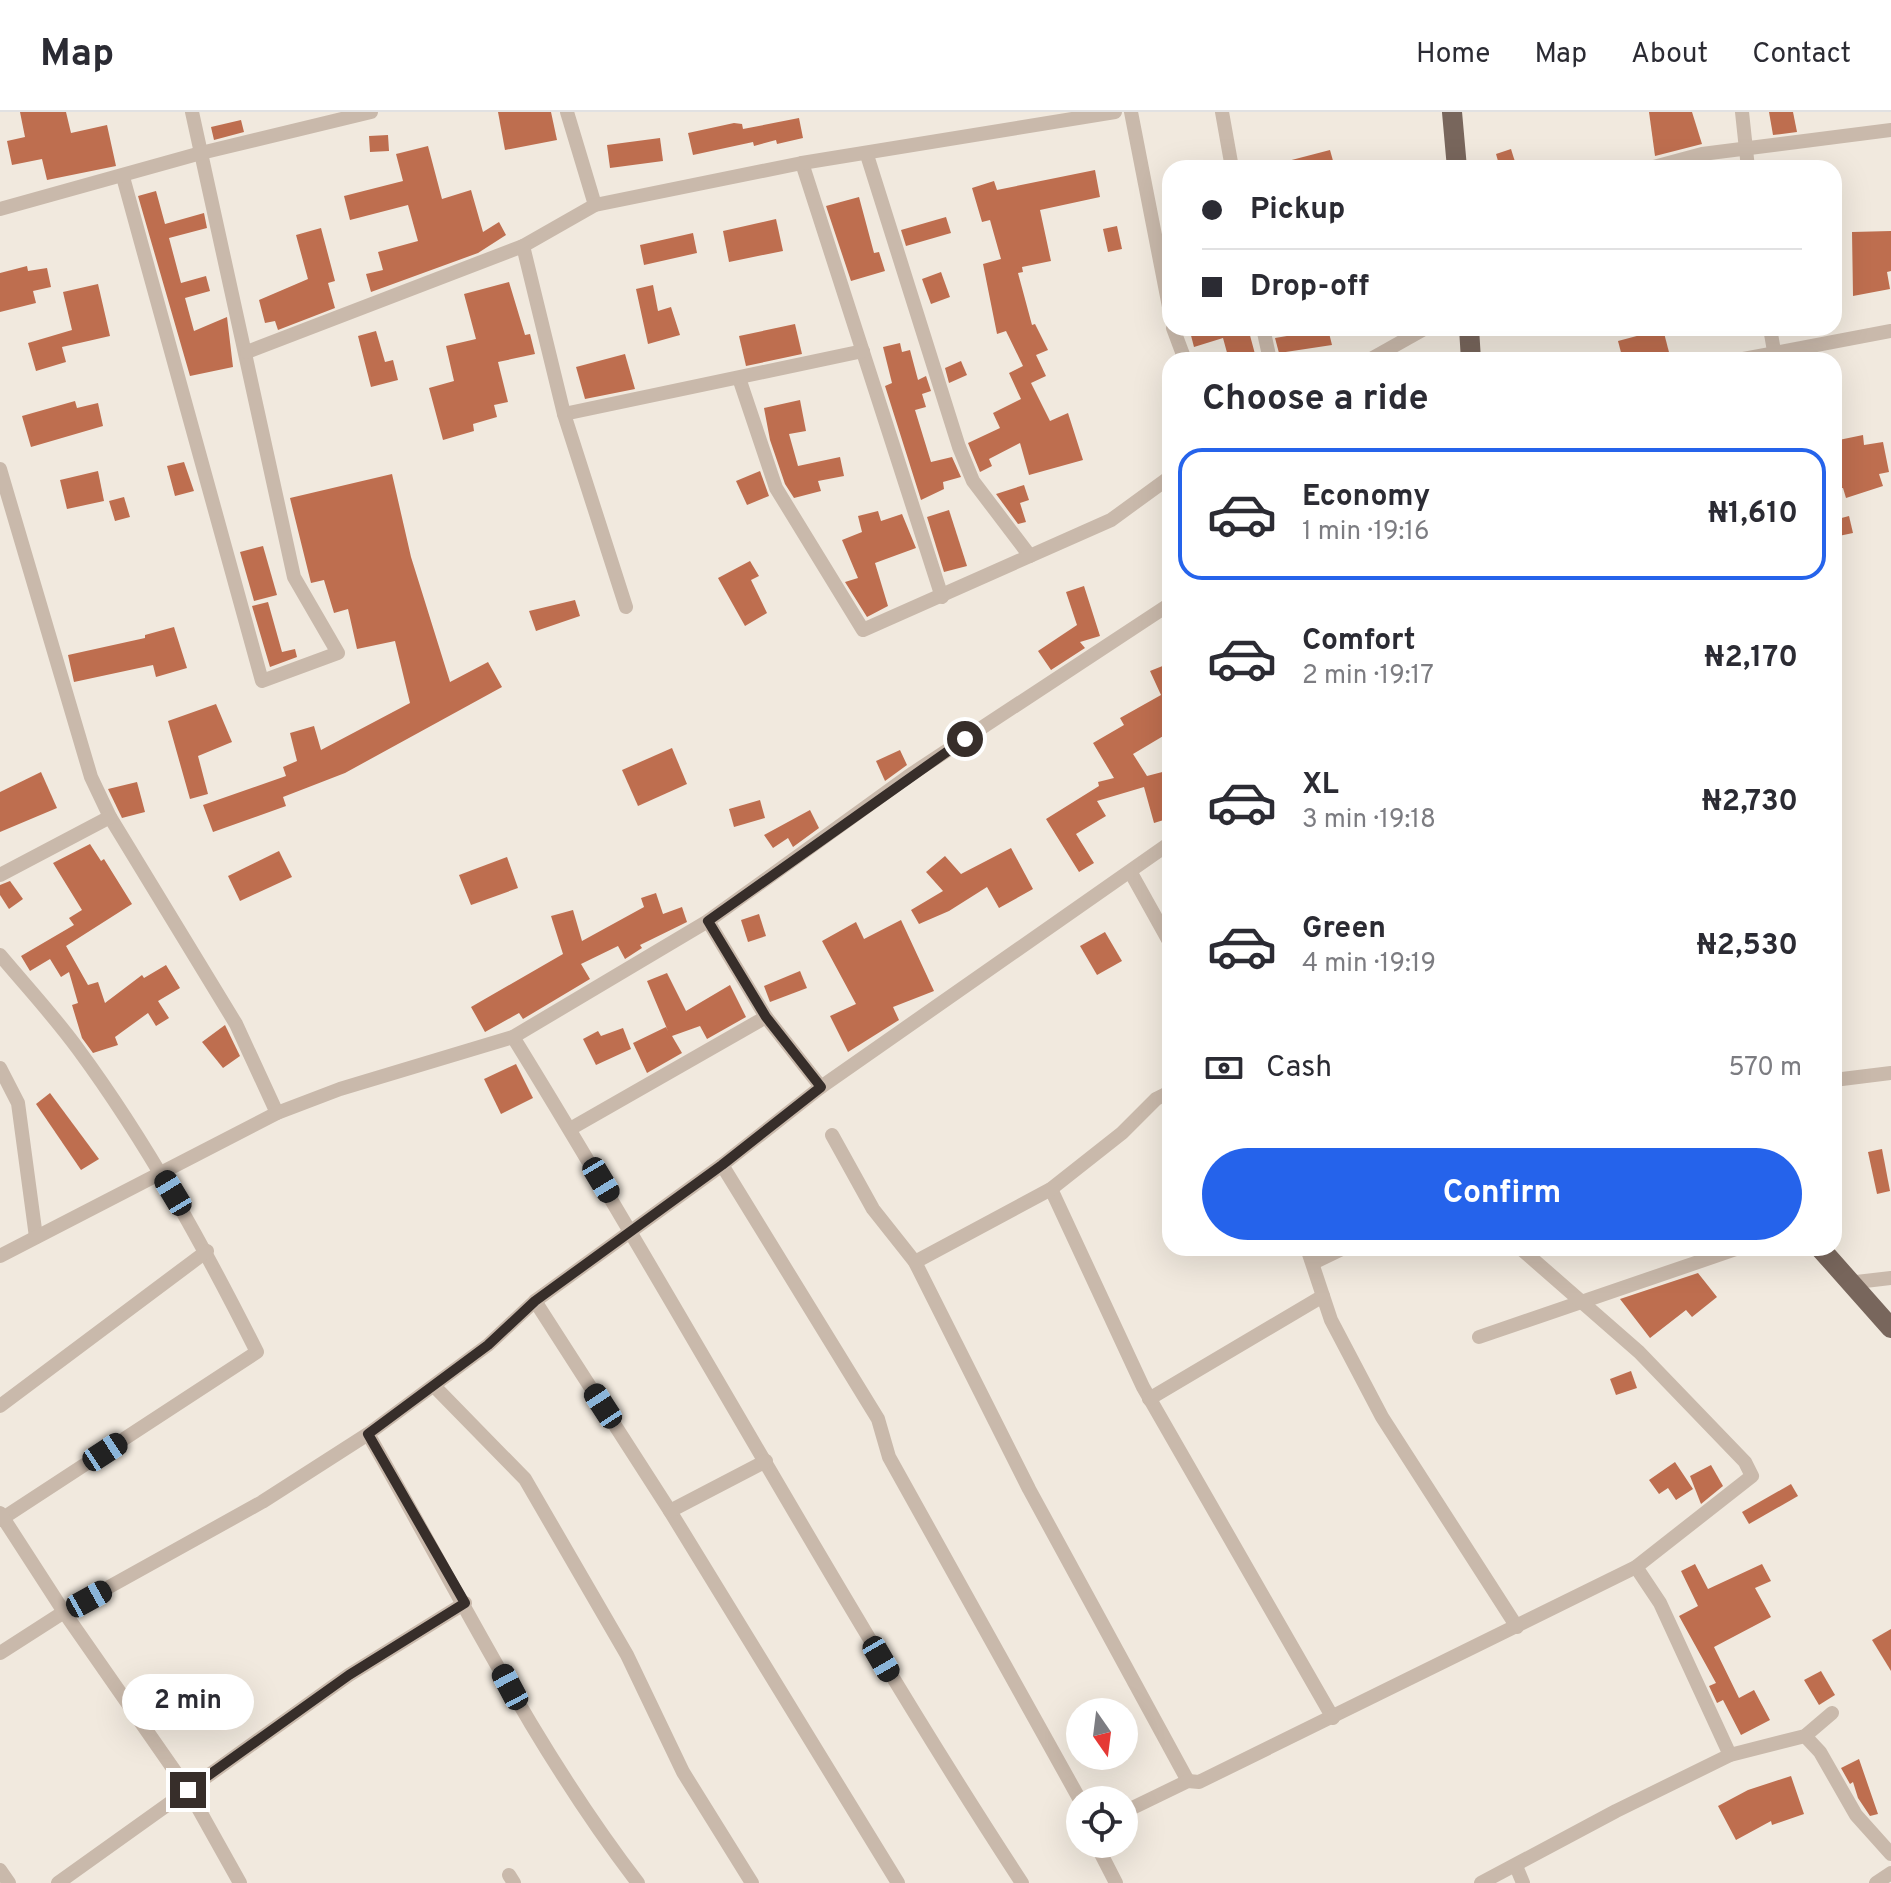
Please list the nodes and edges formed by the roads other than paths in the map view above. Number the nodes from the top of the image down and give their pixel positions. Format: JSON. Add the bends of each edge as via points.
{"nodes":[{"id":1,"x":192,"y":112,"type":"edge"},
{"id":2,"x":369,"y":112,"type":"edge"},
{"id":3,"x":567,"y":112,"type":"edge"},
{"id":4,"x":1115,"y":112,"type":"edge"},
{"id":5,"x":1131,"y":112,"type":"edge"},
{"id":6,"x":1222,"y":112,"type":"edge"},
{"id":7,"x":1452,"y":112,"type":"edge"},
{"id":8,"x":1742,"y":112,"type":"edge"},
{"id":9,"x":1891,"y":130,"type":"edge"},
{"id":10,"x":1746,"y":150,"type":"junction"},
{"id":11,"x":201,"y":153,"type":"junction"},
{"id":12,"x":867,"y":155,"type":"junction"},
{"id":13,"x":1231,"y":160,"type":"edge"},
{"id":14,"x":1456,"y":160,"type":"edge"},
{"id":15,"x":1680,"y":160,"type":"edge"},
{"id":16,"x":1747,"y":160,"type":"edge"},
{"id":17,"x":802,"y":163,"type":"junction"},
{"id":18,"x":123,"y":177,"type":"junction"},
{"id":19,"x":595,"y":205,"type":"junction"},
{"id":20,"x":0,"y":209,"type":"edge"},
{"id":21,"x":523,"y":246,"type":"junction"},
{"id":22,"x":1162,"y":271,"type":"edge"},
{"id":23,"x":1891,"y":331,"type":"edge"},
{"id":24,"x":1412,"y":336,"type":"edge"},
{"id":25,"x":1771,"y":336,"type":"edge"},
{"id":26,"x":863,"y":351,"type":"junction"},
{"id":27,"x":1774,"y":351,"type":"junction"},
{"id":28,"x":247,"y":352,"type":"junction"},
{"id":29,"x":1383,"y":352,"type":"edge"},
{"id":30,"x":1770,"y":352,"type":"edge"},
{"id":31,"x":739,"y":378,"type":"junction"},
{"id":32,"x":564,"y":414,"type":"junction"},
{"id":33,"x":0,"y":469,"type":"edge"},
{"id":34,"x":1162,"y":483,"type":"edge"},
{"id":35,"x":1030,"y":556,"type":"junction"},
{"id":36,"x":942,"y":597,"type":"junction"},
{"id":37,"x":626,"y":607,"type":"dead end"},
{"id":38,"x":1162,"y":609,"type":"edge"},
{"id":39,"x":110,"y":817,"type":"junction"},
{"id":40,"x":1162,"y":849,"type":"edge"},
{"id":41,"x":1131,"y":873,"type":"junction"},
{"id":42,"x":0,"y":875,"type":"edge"},
{"id":43,"x":708,"y":921,"type":"junction"},
{"id":44,"x":1162,"y":929,"type":"edge"},
{"id":45,"x":0,"y":955,"type":"edge"},
{"id":46,"x":766,"y":1017,"type":"junction"},
{"id":47,"x":513,"y":1037,"type":"junction"},
{"id":48,"x":0,"y":1068,"type":"edge"},
{"id":49,"x":1891,"y":1073,"type":"edge"},
{"id":50,"x":1842,"y":1079,"type":"edge"},
{"id":51,"x":821,"y":1087,"type":"junction"},
{"id":52,"x":1162,"y":1096,"type":"edge"},
{"id":53,"x":277,"y":1113,"type":"junction"},
{"id":54,"x":570,"y":1129,"type":"junction"},
{"id":55,"x":832,"y":1135,"type":"dead end"},
{"id":56,"x":722,"y":1165,"type":"junction"},
{"id":57,"x":161,"y":1174,"type":"junction"},
{"id":58,"x":1051,"y":1189,"type":"junction"},
{"id":59,"x":631,"y":1230,"type":"junction"},
{"id":60,"x":36,"y":1237,"type":"junction"},
{"id":61,"x":207,"y":1251,"type":"junction"},
{"id":62,"x":0,"y":1256,"type":"edge"},
{"id":63,"x":1310,"y":1256,"type":"edge"},
{"id":64,"x":1327,"y":1256,"type":"edge"},
{"id":65,"x":1529,"y":1256,"type":"edge"},
{"id":66,"x":1716,"y":1256,"type":"edge"},
{"id":67,"x":1826,"y":1256,"type":"edge"},
{"id":68,"x":915,"y":1262,"type":"junction"},
{"id":69,"x":1313,"y":1263,"type":"junction"},
{"id":70,"x":1891,"y":1278,"type":"edge"},
{"id":71,"x":1848,"y":1283,"type":"junction"},
{"id":72,"x":1323,"y":1296,"type":"junction"},
{"id":73,"x":535,"y":1301,"type":"junction"},
{"id":74,"x":1579,"y":1303,"type":"junction"},
{"id":75,"x":1891,"y":1328,"type":"edge"},
{"id":76,"x":1479,"y":1337,"type":"dead end"},
{"id":77,"x":435,"y":1387,"type":"junction"},
{"id":78,"x":1149,"y":1399,"type":"junction"},
{"id":79,"x":0,"y":1406,"type":"edge"},
{"id":80,"x":368,"y":1434,"type":"junction"},
{"id":81,"x":766,"y":1461,"type":"junction"},
{"id":82,"x":670,"y":1511,"type":"junction"},
{"id":83,"x":2,"y":1517,"type":"edge"},
{"id":84,"x":1636,"y":1567,"type":"junction"},
{"id":85,"x":465,"y":1603,"type":"junction"},
{"id":86,"x":64,"y":1612,"type":"junction"},
{"id":87,"x":1517,"y":1627,"type":"junction"},
{"id":88,"x":0,"y":1653,"type":"edge"},
{"id":89,"x":1832,"y":1713,"type":"dead end"},
{"id":90,"x":1333,"y":1718,"type":"junction"},
{"id":91,"x":1805,"y":1736,"type":"junction"},
{"id":92,"x":1730,"y":1755,"type":"junction"},
{"id":93,"x":1188,"y":1781,"type":"junction"},
{"id":94,"x":1072,"y":1786,"type":"edge"},
{"id":95,"x":188,"y":1790,"type":"junction"},
{"id":96,"x":1138,"y":1805,"type":"edge"},
{"id":97,"x":1891,"y":1854,"type":"edge"},
{"id":98,"x":1103,"y":1858,"type":"edge"},
{"id":99,"x":1516,"y":1866,"type":"junction"},
{"id":100,"x":0,"y":1870,"type":"edge"},
{"id":101,"x":1891,"y":1873,"type":"edge"},
{"id":102,"x":9,"y":1883,"type":"edge"},
{"id":103,"x":58,"y":1883,"type":"edge"},
{"id":104,"x":240,"y":1883,"type":"edge"},
{"id":105,"x":638,"y":1883,"type":"edge"},
{"id":106,"x":752,"y":1883,"type":"edge"},
{"id":107,"x":898,"y":1883,"type":"edge"},
{"id":108,"x":1022,"y":1883,"type":"edge"},
{"id":109,"x":1116,"y":1883,"type":"edge"},
{"id":110,"x":1481,"y":1883,"type":"edge"},
{"id":111,"x":1523,"y":1883,"type":"edge"},
{"id":112,"x":1876,"y":1883,"type":"edge"}],
"edges":[{"from":1,"to":11,"type":"street"},
{"from":2,"to":11,"type":"street"},
{"from":3,"to":19,"type":"street"},
{"from":4,"to":12,"type":"street"},
{"from":5,"to":22,"type":"street"},
{"from":6,"to":13,"type":"street"},
{"from":7,"to":14,"type":"main road"},
{"from":8,"to":10,"type":"street"},
{"from":9,"to":10,"type":"street"},
{"from":10,"to":15,"type":"street"},
{"from":10,"to":16,"type":"street"},
{"from":11,"to":18,"type":"street"},
{"from":11,"to":28,"type":"street"},
{"from":12,"to":17,"type":"street"},
{"from":12,"to":35,"type":"street","via":[[959,447],[973,481]]},
{"from":17,"to":19,"type":"street"},
{"from":17,"to":26,"type":"street"},
{"from":18,"to":20,"type":"street"},
{"from":18,"to":28,"type":"street","via":[[262,681],[338,653],[294,577]]},
{"from":19,"to":21,"type":"street"},
{"from":21,"to":28,"type":"street"},
{"from":21,"to":32,"type":"street"},
{"from":23,"to":27,"type":"street"},
{"from":24,"to":29,"type":"street"},
{"from":25,"to":27,"type":"street"},
{"from":26,"to":31,"type":"street"},
{"from":26,"to":36,"type":"street"},
{"from":27,"to":30,"type":"street"},
{"from":31,"to":32,"type":"street"},
{"from":31,"to":36,"type":"street","via":[[776,488],[863,630]]},
{"from":32,"to":37,"type":"street"},
{"from":33,"to":39,"type":"street","via":[[77,732]]},
{"from":34,"to":35,"type":"street","via":[[1111,520]]},
{"from":35,"to":36,"type":"street"},
{"from":38,"to":43,"type":"street","via":[[913,773]]},
{"from":39,"to":42,"type":"street"},
{"from":39,"to":53,"type":"street","via":[[236,1024]]},
{"from":40,"to":41,"type":"street"},
{"from":41,"to":44,"type":"street"},
{"from":41,"to":51,"type":"street"},
{"from":43,"to":46,"type":"street"},
{"from":43,"to":47,"type":"street"},
{"from":45,"to":57,"type":"street","via":[[77,1048]]},
{"from":46,"to":51,"type":"street"},
{"from":46,"to":54,"type":"street"},
{"from":47,"to":53,"type":"street"},
{"from":47,"to":54,"type":"street"},
{"from":48,"to":60,"type":"street","via":[[18,1103]]},
{"from":49,"to":50,"type":"street"},
{"from":51,"to":56,"type":"street"},
{"from":52,"to":58,"type":"street"},
{"from":53,"to":57,"type":"street"},
{"from":54,"to":59,"type":"street"},
{"from":55,"to":68,"type":"street","via":[[873,1209]]},
{"from":56,"to":59,"type":"street"},
{"from":56,"to":94,"type":"street","via":[[878,1419],[889,1457]]},
{"from":57,"to":60,"type":"street"},
{"from":57,"to":61,"type":"street"},
{"from":58,"to":68,"type":"street"},
{"from":58,"to":78,"type":"street"},
{"from":59,"to":73,"type":"street"},
{"from":59,"to":81,"type":"street"},
{"from":60,"to":62,"type":"street"},
{"from":61,"to":79,"type":"street"},
{"from":61,"to":83,"type":"street","via":[[257,1352]]},
{"from":63,"to":69,"type":"street"},
{"from":64,"to":69,"type":"street"},
{"from":65,"to":74,"type":"street"},
{"from":66,"to":74,"type":"street"},
{"from":67,"to":71,"type":"main road"},
{"from":68,"to":93,"type":"street","via":[[1029,1489]]},
{"from":69,"to":72,"type":"street"},
{"from":70,"to":71,"type":"street"},
{"from":71,"to":75,"type":"main road"},
{"from":72,"to":78,"type":"street"},
{"from":72,"to":87,"type":"street","via":[[1382,1417]]},
{"from":73,"to":77,"type":"street"},
{"from":73,"to":82,"type":"street"},
{"from":74,"to":76,"type":"street"},
{"from":74,"to":84,"type":"street","via":[[1639,1352],[1745,1462],[1752,1476]]},
{"from":77,"to":80,"type":"street"},
{"from":77,"to":106,"type":"street","via":[[525,1479],[627,1655],[683,1772]]},
{"from":78,"to":90,"type":"street"},
{"from":80,"to":85,"type":"street"},
{"from":80,"to":86,"type":"street","via":[[262,1502]]},
{"from":81,"to":82,"type":"street"},
{"from":81,"to":108,"type":"street","via":[[895,1684]]},
{"from":82,"to":107,"type":"street"},
{"from":83,"to":86,"type":"street"},
{"from":84,"to":87,"type":"street"},
{"from":84,"to":92,"type":"street","via":[[1660,1603]]},
{"from":85,"to":95,"type":"street","via":[[349,1675]]},
{"from":85,"to":105,"type":"street","via":[[525,1716],[588,1818]]},
{"from":86,"to":88,"type":"street"},
{"from":86,"to":95,"type":"street"},
{"from":87,"to":90,"type":"street"},
{"from":89,"to":91,"type":"street"},
{"from":90,"to":93,"type":"street","via":[[1199,1782]]},
{"from":91,"to":92,"type":"street"},
{"from":91,"to":97,"type":"street","via":[[1856,1815]]},
{"from":92,"to":99,"type":"street"},
{"from":93,"to":96,"type":"street"},
{"from":95,"to":103,"type":"street"},
{"from":95,"to":104,"type":"street"},
{"from":98,"to":109,"type":"street"},
{"from":99,"to":110,"type":"street"},
{"from":99,"to":111,"type":"street"},
{"from":100,"to":102,"type":"street"},
{"from":101,"to":112,"type":"street"}]}
